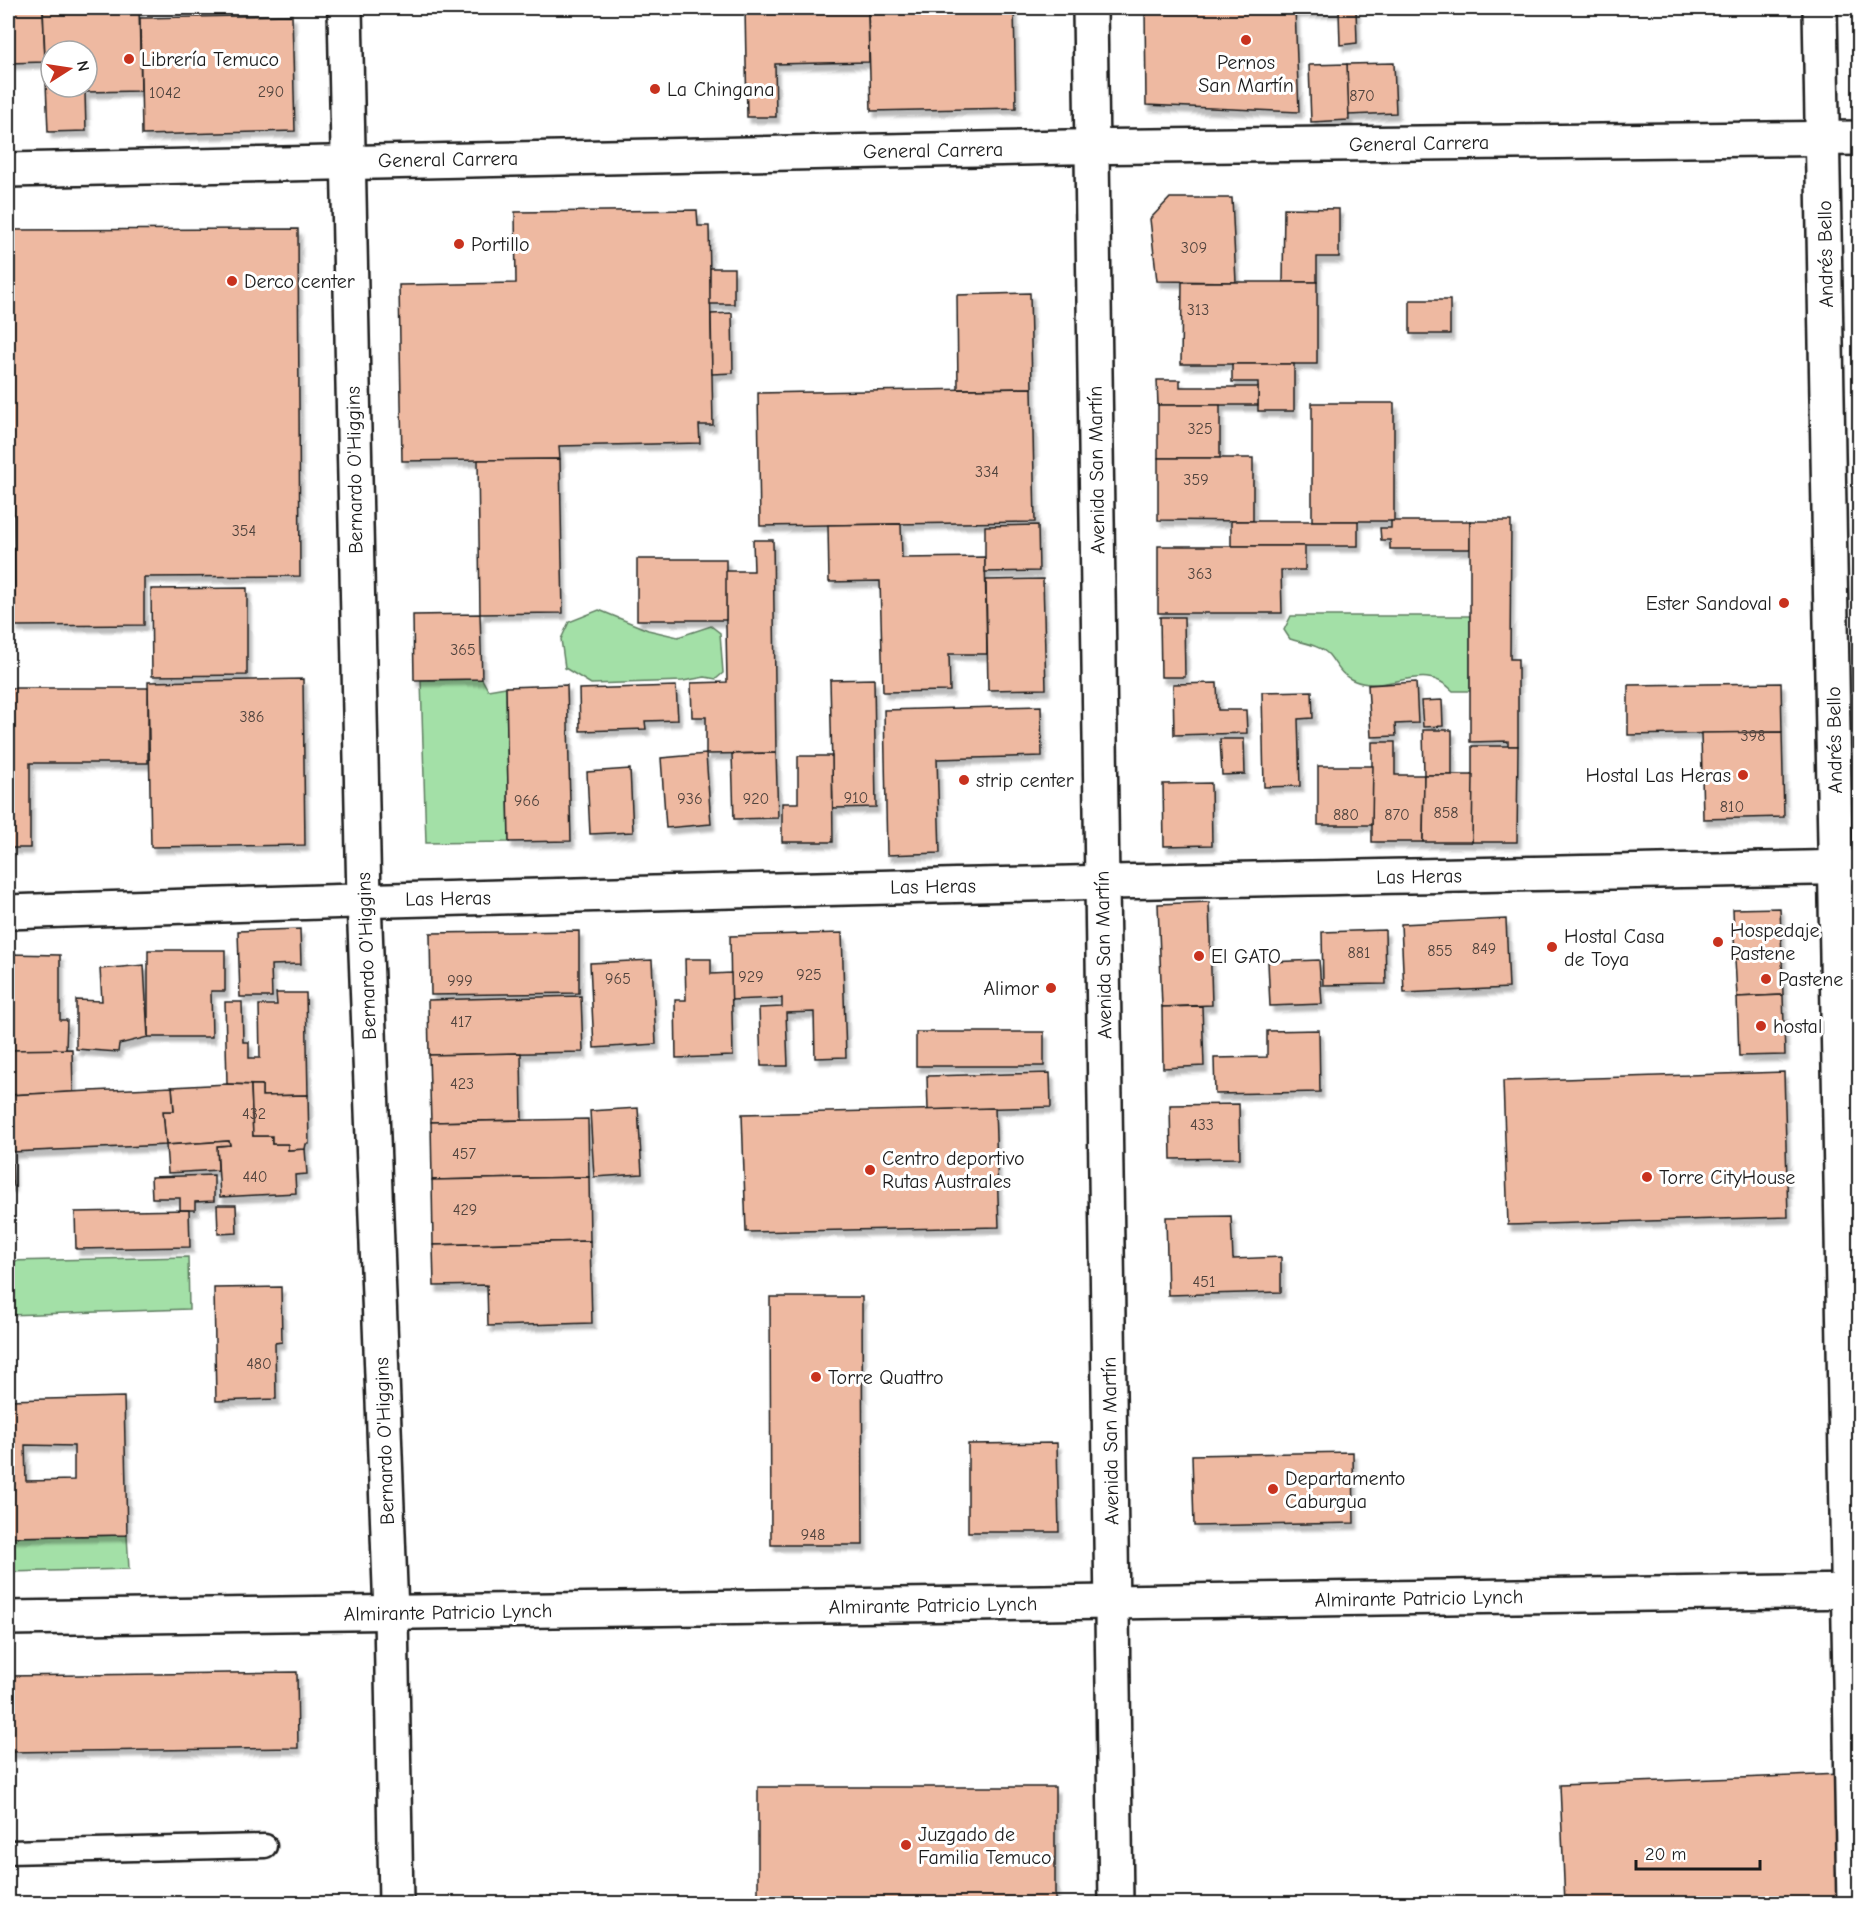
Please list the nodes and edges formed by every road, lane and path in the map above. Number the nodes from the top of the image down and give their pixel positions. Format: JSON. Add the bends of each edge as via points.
{"nodes":[{"id":1,"x":345,"y":8,"type":"edge"},
{"id":2,"x":1090,"y":8,"type":"edge"},
{"id":3,"x":1820,"y":8,"type":"edge"},
{"id":4,"x":1823,"y":138,"type":"junction"},
{"id":5,"x":1860,"y":138,"type":"edge"},
{"id":6,"x":1092,"y":147,"type":"junction"},
{"id":7,"x":347,"y":161,"type":"junction"},
{"id":8,"x":8,"y":170,"type":"edge"},
{"id":9,"x":1848,"y":867,"type":"edge"},
{"id":10,"x":1102,"y":882,"type":"junction"},
{"id":11,"x":364,"y":900,"type":"junction"},
{"id":12,"x":8,"y":912,"type":"edge"},
{"id":13,"x":1854,"y":1591,"type":"edge"},
{"id":14,"x":1112,"y":1602,"type":"junction"},
{"id":15,"x":391,"y":1613,"type":"junction"},
{"id":16,"x":8,"y":1618,"type":"edge"},
{"id":17,"x":265,"y":1846,"type":"dead end"},
{"id":18,"x":8,"y":1852,"type":"edge"},
{"id":19,"x":396,"y":1904,"type":"edge"},
{"id":20,"x":1116,"y":1904,"type":"edge"},
{"id":21,"x":1854,"y":1904,"type":"edge"}],
"edges":[{"from":1,"to":7,"type":"street","name":"Bernardo O'Higgins"},
{"from":2,"to":6,"type":"street","name":"Avenida San Martín"},
{"from":3,"to":4,"type":"street","name":"Andrés Bello"},
{"from":4,"to":5,"type":"street","name":"General Carrera"},
{"from":4,"to":6,"type":"street","name":"General Carrera"},
{"from":4,"to":9,"type":"street","name":"Andrés Bello"},
{"from":6,"to":7,"type":"street","name":"General Carrera"},
{"from":6,"to":10,"type":"street","name":"Avenida San Martín"},
{"from":7,"to":8,"type":"street","name":"General Carrera"},
{"from":7,"to":11,"type":"street","name":"Bernardo O'Higgins"},
{"from":9,"to":10,"type":"street","name":"Las Heras"},
{"from":9,"to":13,"type":"street","name":"Andrés Bello"},
{"from":10,"to":11,"type":"street","name":"Las Heras"},
{"from":10,"to":14,"type":"street","name":"Avenida San Martín"},
{"from":11,"to":12,"type":"street","name":"Las Heras"},
{"from":11,"to":15,"type":"street","name":"Bernardo O'Higgins"},
{"from":13,"to":14,"type":"street","name":"Almirante Patricio Lynch"},
{"from":13,"to":21,"type":"street","name":"Andrés Bello"},
{"from":14,"to":15,"type":"street","name":"Almirante Patricio Lynch"},
{"from":14,"to":20,"type":"street","name":"Avenida San Martín"},
{"from":15,"to":16,"type":"street","name":"Almirante Patricio Lynch"},
{"from":15,"to":19,"type":"street","name":"Bernardo O'Higgins"},
{"from":17,"to":18,"type":"lane"}]}
